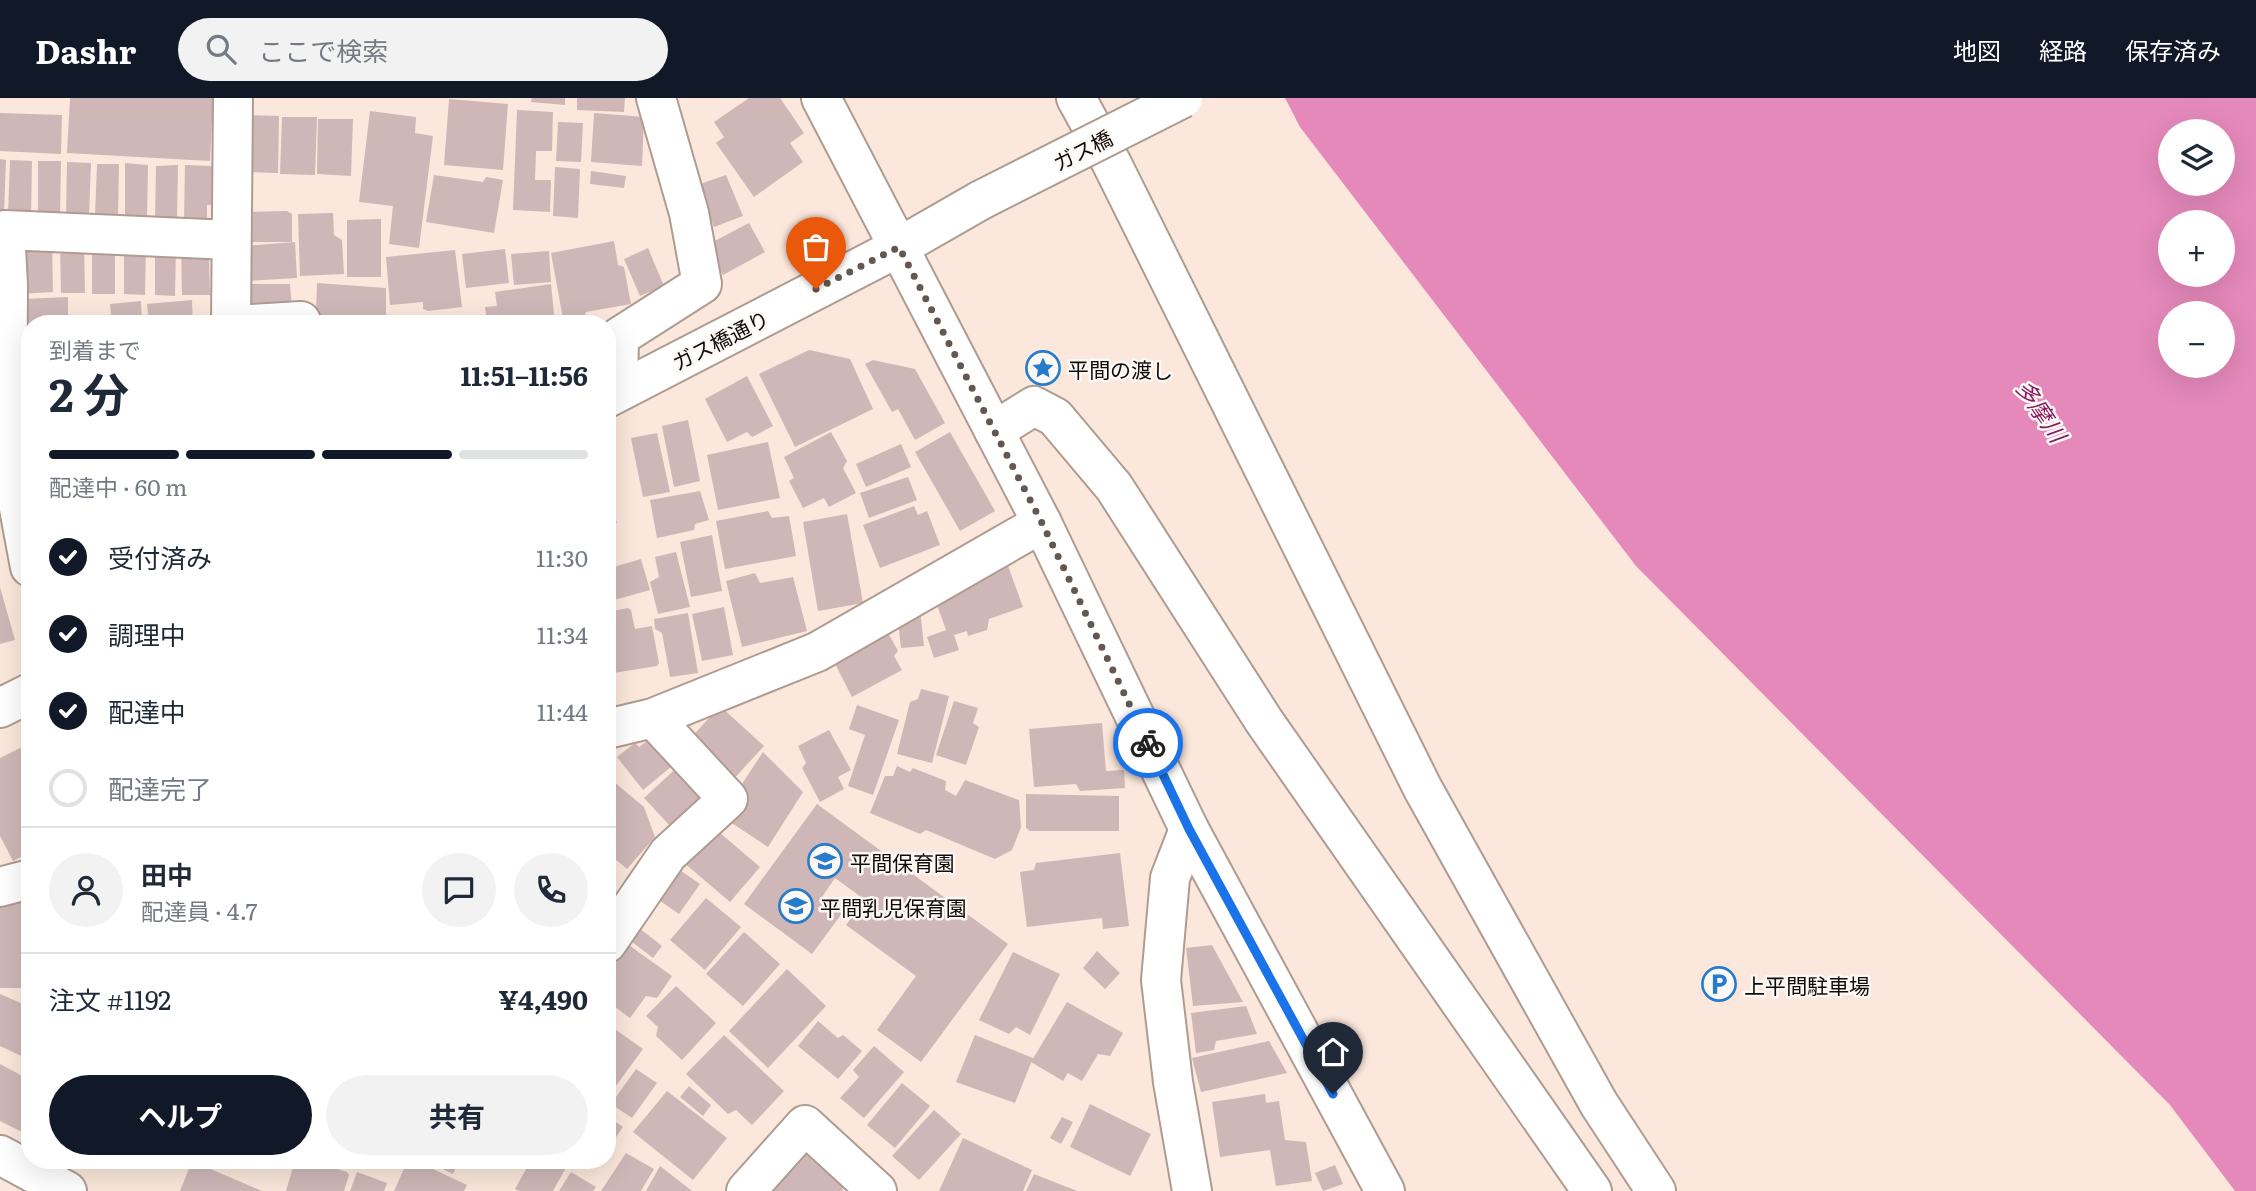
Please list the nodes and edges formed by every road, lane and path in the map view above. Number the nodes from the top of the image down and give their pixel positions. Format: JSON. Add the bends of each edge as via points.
{"nodes":[{"id":1,"x":233,"y":98,"type":"edge"},
{"id":2,"x":656,"y":98,"type":"edge"},
{"id":3,"x":821,"y":98,"type":"edge"},
{"id":4,"x":1076,"y":98,"type":"edge"},
{"id":5,"x":1183,"y":98,"type":"edge"},
{"id":6,"x":981,"y":200,"type":"joint"},
{"id":7,"x":231,"y":240,"type":"junction"},
{"id":8,"x":899,"y":247,"type":"junction"},
{"id":9,"x":4,"y":285,"type":"edge"},
{"id":10,"x":231,"y":315,"type":"edge"},
{"id":11,"x":616,"y":370,"type":"edge"},
{"id":12,"x":616,"y":393,"type":"edge"},
{"id":13,"x":994,"y":431,"type":"junction"},
{"id":14,"x":21,"y":519,"type":"edge"},
{"id":15,"x":1042,"y":523,"type":"junction"},
{"id":16,"x":21,"y":698,"type":"edge"},
{"id":17,"x":0,"y":708,"type":"edge"},
{"id":18,"x":653,"y":718,"type":"junction"},
{"id":19,"x":616,"y":727,"type":"edge"},
{"id":20,"x":1189,"y":829,"type":"junction"},
{"id":21,"x":21,"y":881,"type":"edge"},
{"id":22,"x":0,"y":887,"type":"edge"},
{"id":23,"x":616,"y":930,"type":"edge"},
{"id":24,"x":0,"y":1155,"type":"edge"},
{"id":25,"x":21,"y":1166,"type":"edge"},
{"id":26,"x":26,"y":1169,"type":"edge"},
{"id":27,"x":67,"y":1191,"type":"edge"},
{"id":28,"x":746,"y":1191,"type":"edge"},
{"id":29,"x":877,"y":1191,"type":"edge"},
{"id":30,"x":1192,"y":1191,"type":"edge"},
{"id":31,"x":1385,"y":1191,"type":"edge"},
{"id":32,"x":1592,"y":1191,"type":"edge"},
{"id":33,"x":1656,"y":1191,"type":"edge"}],
"edges":[{"from":1,"to":7,"type":"main road"},
{"from":2,"to":11,"type":"main road","via":[[689,213],[702,284],[620,337]]},
{"from":3,"to":8,"type":"main road"},
{"from":4,"to":33,"type":"main road","via":[[1423,789],[1599,1104]]},
{"from":5,"to":6,"type":"main road","name":"ガス橋","bridge":true},
{"from":6,"to":8,"type":"main road","name":"ガス橋通り"},
{"from":7,"to":9,"type":"main road","via":[[5,230]]},
{"from":7,"to":10,"type":"main road"},
{"from":8,"to":12,"type":"main road","name":"ガス橋通り"},
{"from":8,"to":13,"type":"main road"},
{"from":9,"to":14,"type":"main road","via":[[7,444]]},
{"from":13,"to":15,"type":"main road"},
{"from":13,"to":32,"type":"main road","via":[[1034,406],[1055,417],[1114,487],[1264,721]]},
{"from":15,"to":18,"type":"main road","via":[[817,652]]},
{"from":15,"to":20,"type":"main road"},
{"from":16,"to":17,"type":"main road"},
{"from":18,"to":19,"type":"main road"},
{"from":18,"to":23,"type":"main road","via":[[728,799],[668,854]]},
{"from":20,"to":30,"type":"main road","via":[[1170,878],[1161,980]]},
{"from":20,"to":31,"type":"main road"},
{"from":21,"to":22,"type":"main road"},
{"from":24,"to":25,"type":"main road"},
{"from":26,"to":27,"type":"main road"},
{"from":28,"to":29,"type":"main road","via":[[805,1125]]}]}
